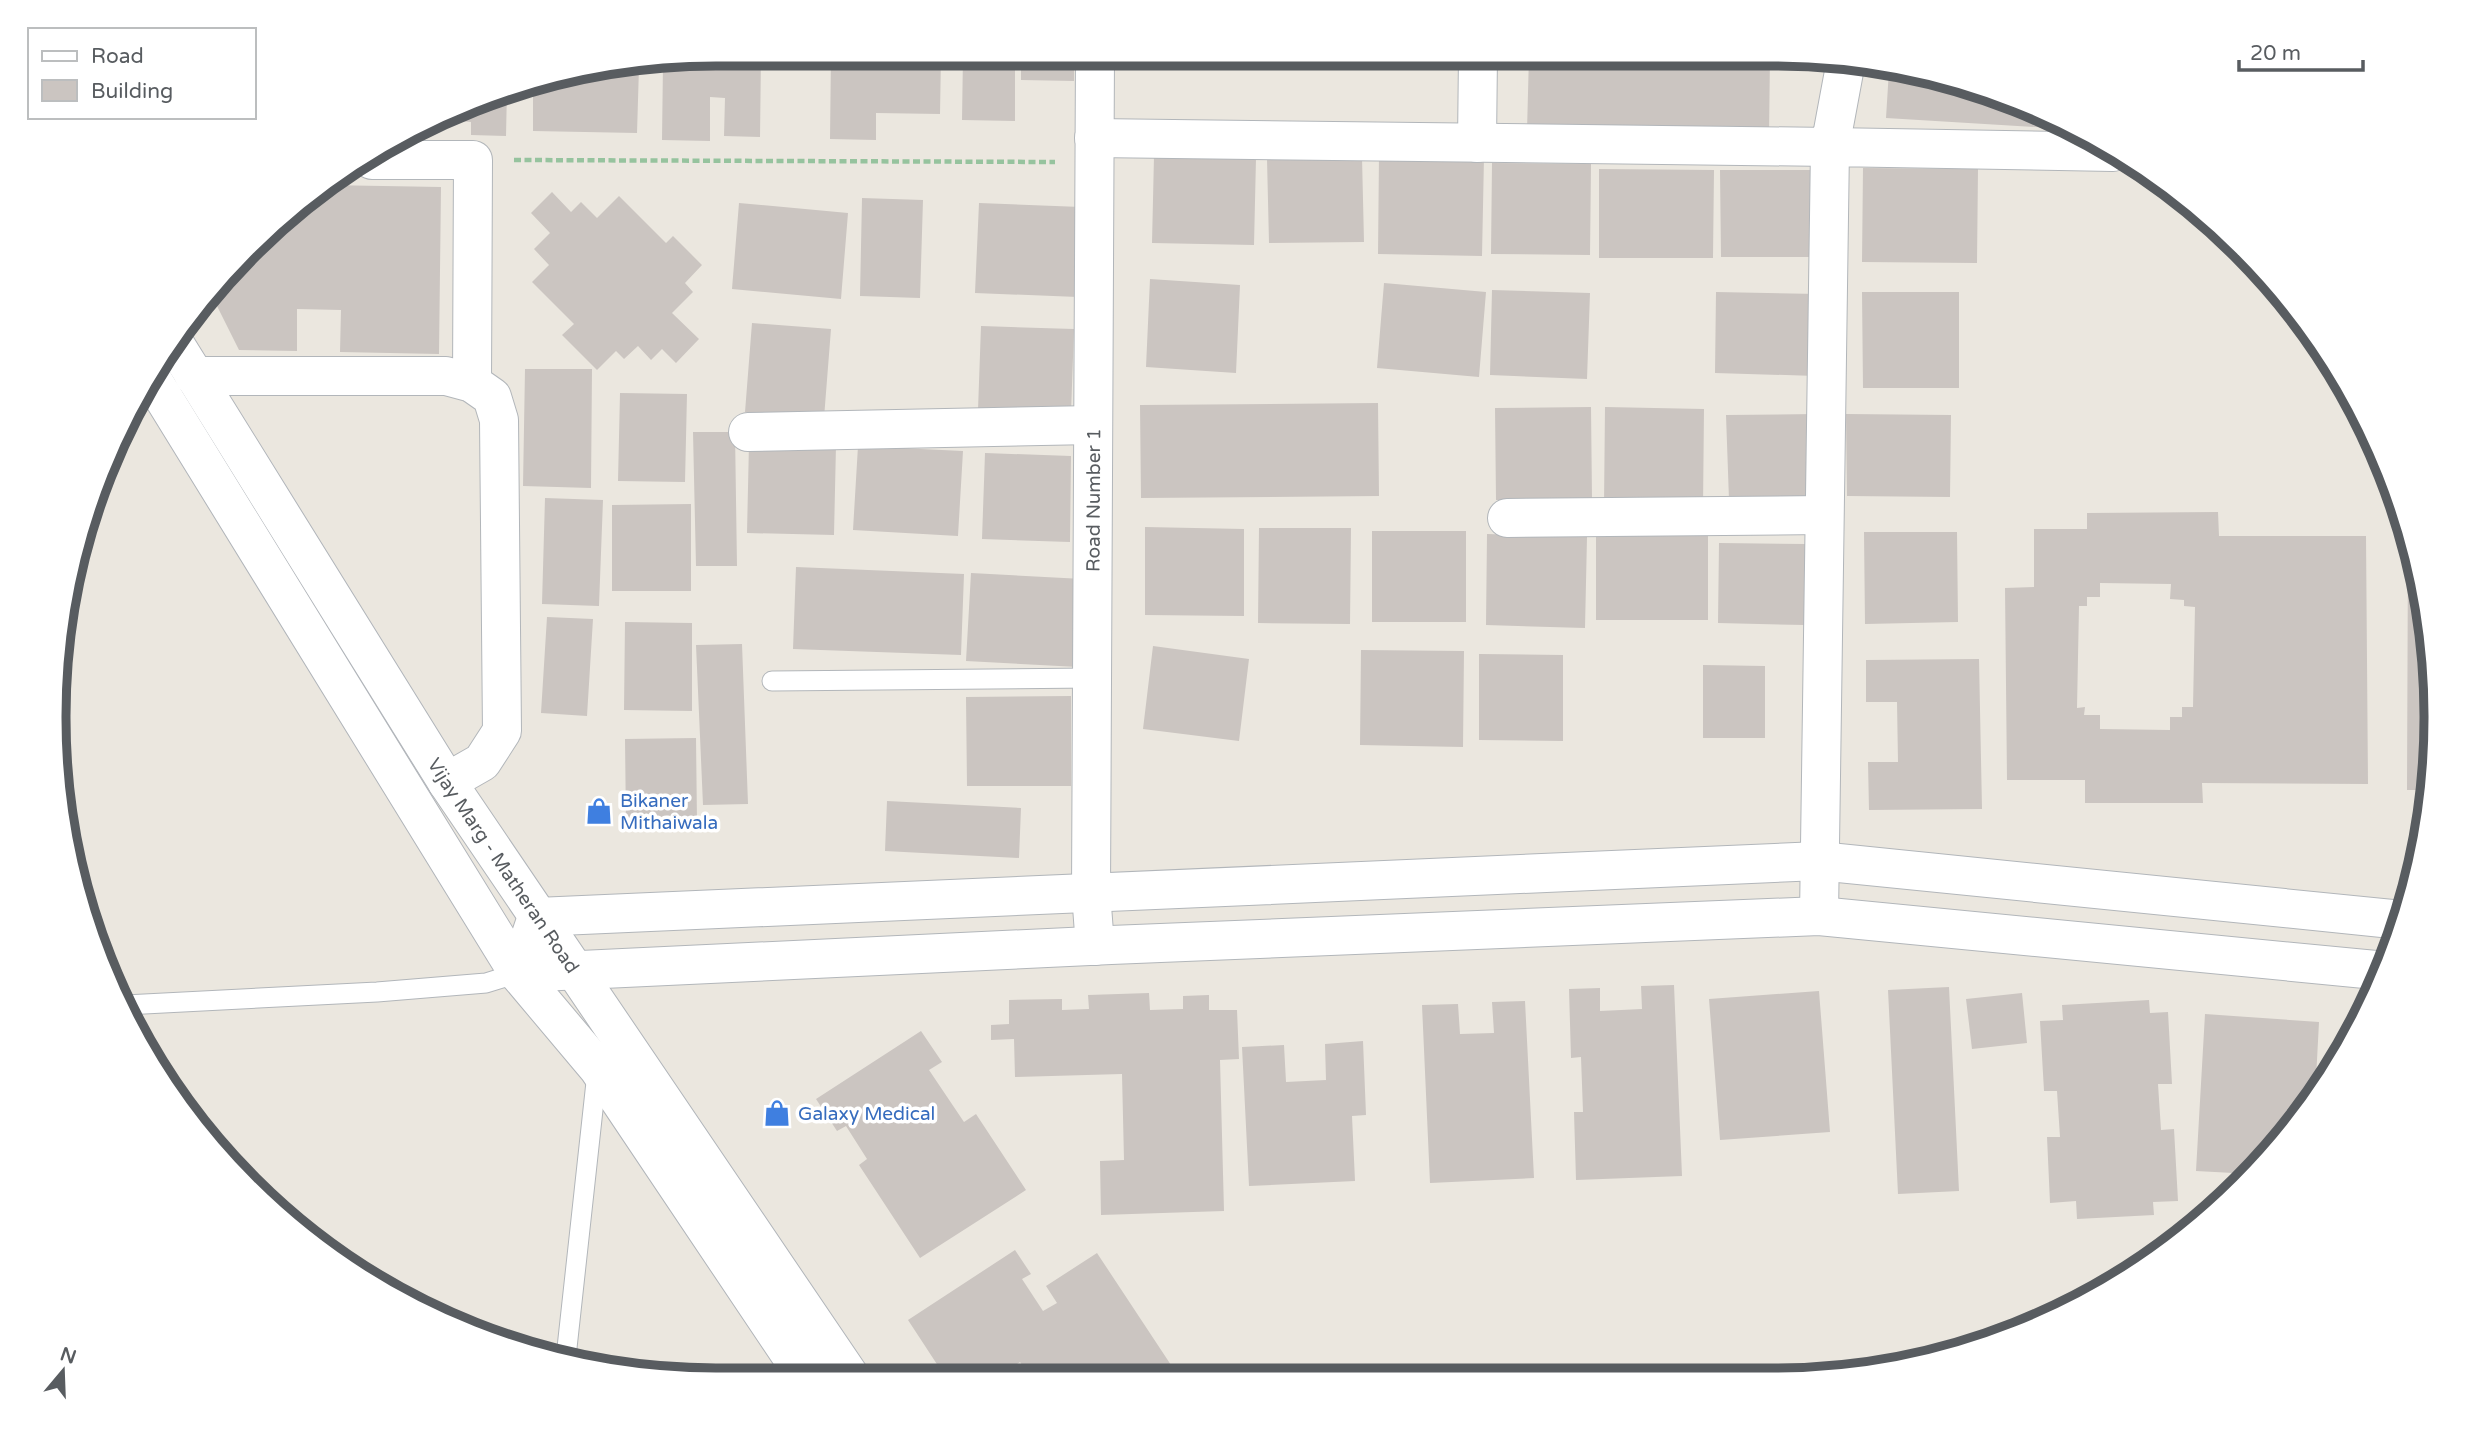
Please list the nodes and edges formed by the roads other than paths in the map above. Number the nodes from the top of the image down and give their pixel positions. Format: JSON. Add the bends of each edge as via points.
{"nodes":[{"id":1,"x":1095,"y":66,"type":"edge"},
{"id":2,"x":1478,"y":66,"type":"edge"},
{"id":3,"x":1844,"y":71,"type":"edge"},
{"id":4,"x":1478,"y":143,"type":"junction"},
{"id":5,"x":1830,"y":147,"type":"junction"},
{"id":6,"x":1094,"y":150,"type":"junction"},
{"id":7,"x":2095,"y":152,"type":"edge"},
{"id":8,"x":382,"y":160,"type":"edge"},
{"id":9,"x":179,"y":351,"type":"edge"},
{"id":10,"x":194,"y":376,"type":"junction"},
{"id":11,"x":472,"y":383,"type":"junction"},
{"id":12,"x":157,"y":387,"type":"edge"},
{"id":13,"x":1093,"y":425,"type":"junction"},
{"id":14,"x":748,"y":432,"type":"dead end"},
{"id":15,"x":1824,"y":515,"type":"junction"},
{"id":16,"x":1507,"y":519,"type":"dead end"},
{"id":17,"x":1092,"y":678,"type":"junction"},
{"id":18,"x":772,"y":681,"type":"dead end"},
{"id":19,"x":447,"y":782,"type":"junction"},
{"id":20,"x":1819,"y":861,"type":"junction"},
{"id":21,"x":1091,"y":892,"type":"junction"},
{"id":22,"x":537,"y":916,"type":"junction"},
{"id":23,"x":1819,"y":916,"type":"junction"},
{"id":24,"x":2392,"y":919,"type":"edge"},
{"id":25,"x":1095,"y":946,"type":"junction"},
{"id":26,"x":574,"y":969,"type":"junction"},
{"id":27,"x":2373,"y":970,"type":"edge"},
{"id":28,"x":517,"y":973,"type":"junction"},
{"id":29,"x":134,"y":1005,"type":"edge"},
{"id":30,"x":598,"y":1068,"type":"junction"},
{"id":31,"x":567,"y":1349,"type":"edge"},
{"id":32,"x":799,"y":1368,"type":"edge"},
{"id":33,"x":844,"y":1368,"type":"edge"}],
"edges":[{"from":1,"to":6,"type":"street","name":"Road Number 1"},
{"from":2,"to":4,"type":"street"},
{"from":3,"to":5,"type":"street"},
{"from":4,"to":5,"type":"street"},
{"from":4,"to":6,"type":"street"},
{"from":5,"to":7,"type":"street"},
{"from":5,"to":15,"type":"street"},
{"from":6,"to":13,"type":"street","name":"Road Number 1"},
{"from":8,"to":11,"type":"street","via":[[473,160]]},
{"from":9,"to":10,"type":"street","name":"Vijay Marg - Matheran Road"},
{"from":10,"to":11,"type":"street","via":[[446,376]]},
{"from":10,"to":19,"type":"street","name":"Vijay Marg - Matheran Road"},
{"from":11,"to":19,"type":"street","via":[[492,397],[499,421],[502,731],[482,762]]},
{"from":12,"to":28,"type":"street","name":"Vijay Marg - Matheran Road"},
{"from":13,"to":14,"type":"street"},
{"from":13,"to":17,"type":"street","name":"Road Number 1"},
{"from":15,"to":16,"type":"street"},
{"from":15,"to":20,"type":"street"},
{"from":17,"to":18,"type":"lane"},
{"from":17,"to":21,"type":"street","name":"Road Number 1"},
{"from":19,"to":22,"type":"street","name":"Vijay Marg - Matheran Road"},
{"from":20,"to":21,"type":"street"},
{"from":20,"to":23,"type":"street"},
{"from":20,"to":24,"type":"street"},
{"from":21,"to":22,"type":"street"},
{"from":21,"to":25,"type":"street","name":"Road Number 1"},
{"from":22,"to":26,"type":"street","name":"Vijay Marg - Matheran Road"},
{"from":22,"to":28,"type":"street"},
{"from":23,"to":25,"type":"street"},
{"from":23,"to":27,"type":"street"},
{"from":25,"to":26,"type":"street"},
{"from":26,"to":28,"type":"street"},
{"from":26,"to":33,"type":"street","name":"Vijay Marg - Matheran Road"},
{"from":28,"to":29,"type":"lane","via":[[486,984]]},
{"from":28,"to":30,"type":"street","name":"Vijay Marg - Matheran Road"},
{"from":30,"to":31,"type":"lane"},
{"from":30,"to":32,"type":"street","name":"Vijay Marg - Matheran Road"}]}
